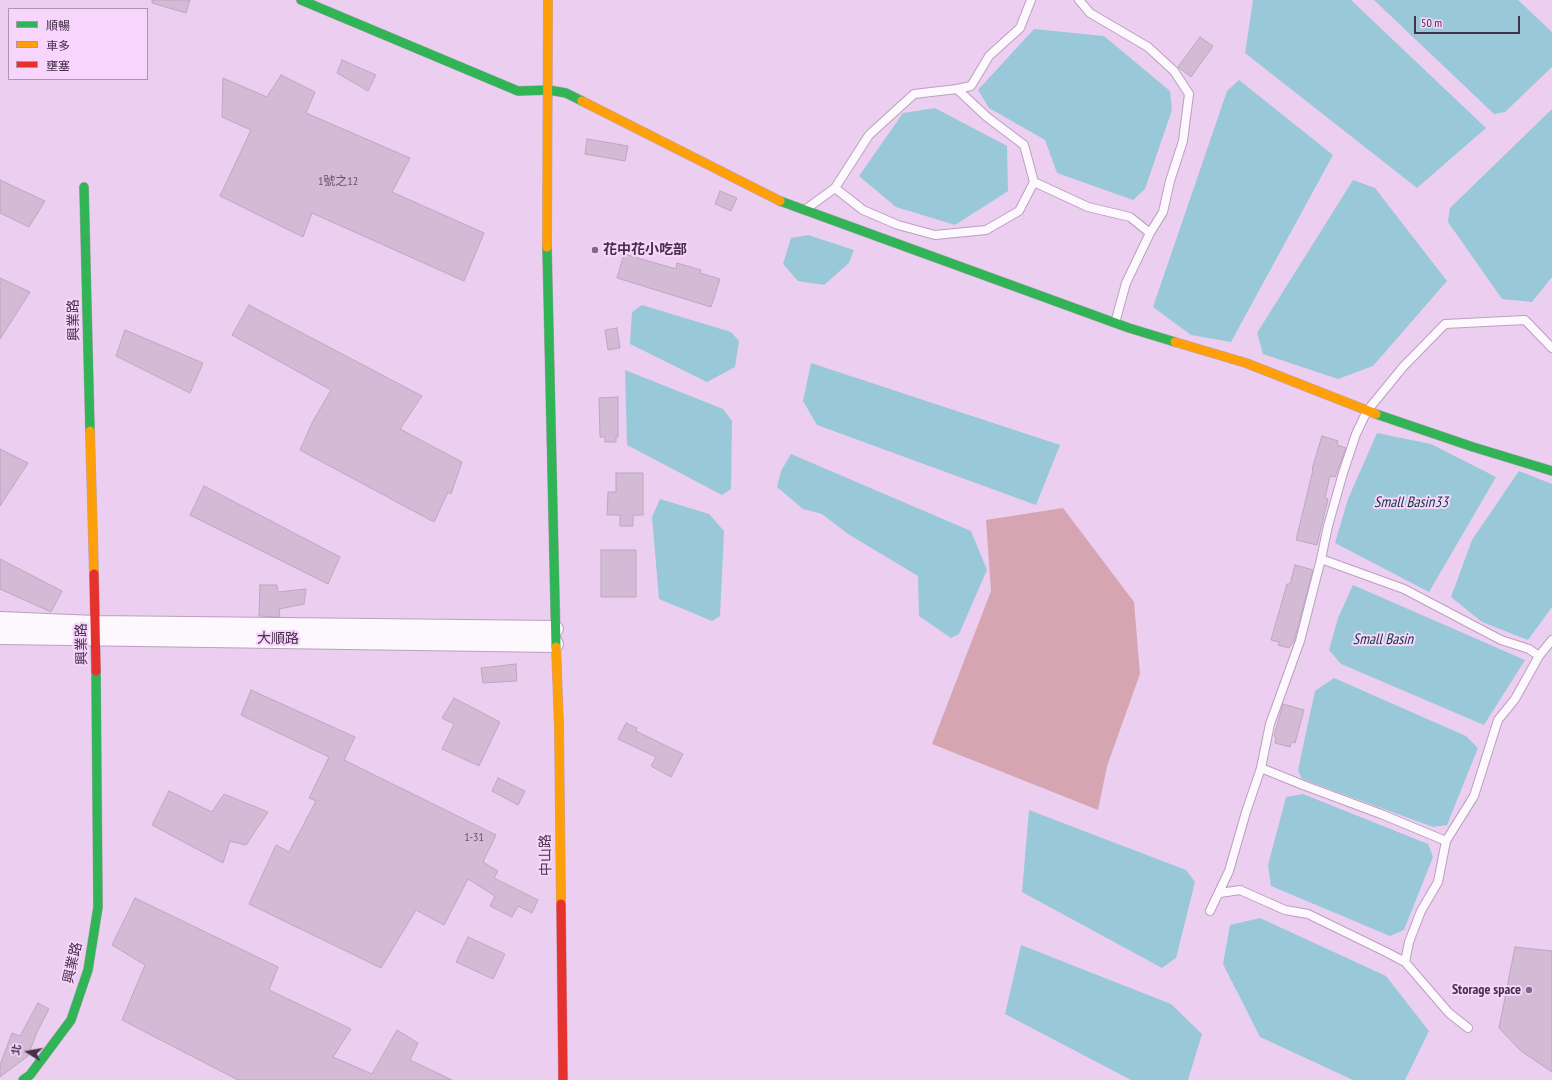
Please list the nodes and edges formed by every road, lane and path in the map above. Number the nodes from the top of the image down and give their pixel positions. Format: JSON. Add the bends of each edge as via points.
{"nodes":[{"id":1,"x":301,"y":0,"type":"edge"},
{"id":2,"x":548,"y":0,"type":"edge"},
{"id":3,"x":1031,"y":0,"type":"edge"},
{"id":4,"x":1079,"y":0,"type":"edge"},
{"id":5,"x":957,"y":89,"type":"junction"},
{"id":6,"x":549,"y":90,"type":"junction"},
{"id":7,"x":1034,"y":182,"type":"junction"},
{"id":8,"x":84,"y":187,"type":"dead end"},
{"id":9,"x":835,"y":188,"type":"junction"},
{"id":10,"x":803,"y":211,"type":"junction"},
{"id":11,"x":1150,"y":233,"type":"junction"},
{"id":12,"x":1115,"y":323,"type":"junction"},
{"id":13,"x":1552,"y":348,"type":"edge"},
{"id":14,"x":1367,"y":411,"type":"junction"},
{"id":15,"x":1552,"y":471,"type":"edge"},
{"id":16,"x":1321,"y":559,"type":"junction"},
{"id":17,"x":0,"y":620,"type":"edge"},
{"id":18,"x":96,"y":631,"type":"junction"},
{"id":19,"x":0,"y":636,"type":"edge"},
{"id":20,"x":555,"y":636,"type":"junction"},
{"id":21,"x":1552,"y":640,"type":"edge"},
{"id":22,"x":1539,"y":656,"type":"junction"},
{"id":23,"x":1261,"y":768,"type":"junction"},
{"id":24,"x":1446,"y":842,"type":"junction"},
{"id":25,"x":1220,"y":893,"type":"junction"},
{"id":26,"x":1210,"y":911,"type":"dead end"},
{"id":27,"x":1405,"y":962,"type":"junction"},
{"id":28,"x":1468,"y":1028,"type":"dead end"},
{"id":29,"x":23,"y":1080,"type":"edge"},
{"id":30,"x":563,"y":1080,"type":"edge"}],
"edges":[{"from":1,"to":6,"type":"street","via":[[518,91]]},
{"from":2,"to":6,"type":"street","name":"中山路"},
{"from":3,"to":5,"type":"lane","via":[[1020,28],[989,56],[971,86]]},
{"from":4,"to":11,"type":"lane","via":[[1090,12],[1148,47],[1174,71],[1189,94],[1183,141],[1162,212]]},
{"from":5,"to":7,"type":"lane","via":[[987,117],[1024,145]]},
{"from":5,"to":9,"type":"lane","via":[[914,94],[869,135]]},
{"from":6,"to":10,"type":"street","via":[[566,93]]},
{"from":6,"to":20,"type":"street","name":"中山路","via":[[547,251]]},
{"from":7,"to":9,"type":"lane","via":[[1019,211],[986,230],[935,235],[898,225],[863,210]]},
{"from":7,"to":11,"type":"lane","via":[[1088,207],[1130,217]]},
{"from":8,"to":18,"type":"street","name":"興業路"},
{"from":9,"to":10,"type":"lane"},
{"from":10,"to":12,"type":"street"},
{"from":11,"to":12,"type":"lane","via":[[1126,283]]},
{"from":12,"to":14,"type":"street","via":[[1246,363]]},
{"from":13,"to":14,"type":"lane","via":[[1525,320],[1445,324],[1403,367]]},
{"from":14,"to":15,"type":"street"},
{"from":14,"to":16,"type":"lane","via":[[1343,473]]},
{"from":16,"to":22,"type":"lane","via":[[1404,589],[1501,640],[1528,649]]},
{"from":16,"to":23,"type":"lane","via":[[1300,641],[1270,724]]},
{"from":17,"to":18,"type":"street","name":"大順路"},
{"from":18,"to":19,"type":"street","name":"大順路"},
{"from":18,"to":20,"type":"street","name":"大順路"},
{"from":18,"to":29,"type":"street","name":"興業路","via":[[98,907],[88,970],[71,1020],[30,1075]]},
{"from":20,"to":30,"type":"street","name":"中山路","via":[[559,726]]},
{"from":21,"to":22,"type":"lane"},
{"from":22,"to":24,"type":"lane","via":[[1515,700],[1498,720],[1474,796]]},
{"from":23,"to":24,"type":"lane","via":[[1382,814]]},
{"from":23,"to":25,"type":"lane"},
{"from":24,"to":27,"type":"lane","via":[[1438,882],[1421,911],[1408,942]]},
{"from":25,"to":26,"type":"lane"},
{"from":25,"to":27,"type":"lane","via":[[1240,890],[1285,910],[1308,914]]},
{"from":27,"to":28,"type":"lane","via":[[1449,1013]]}]}
